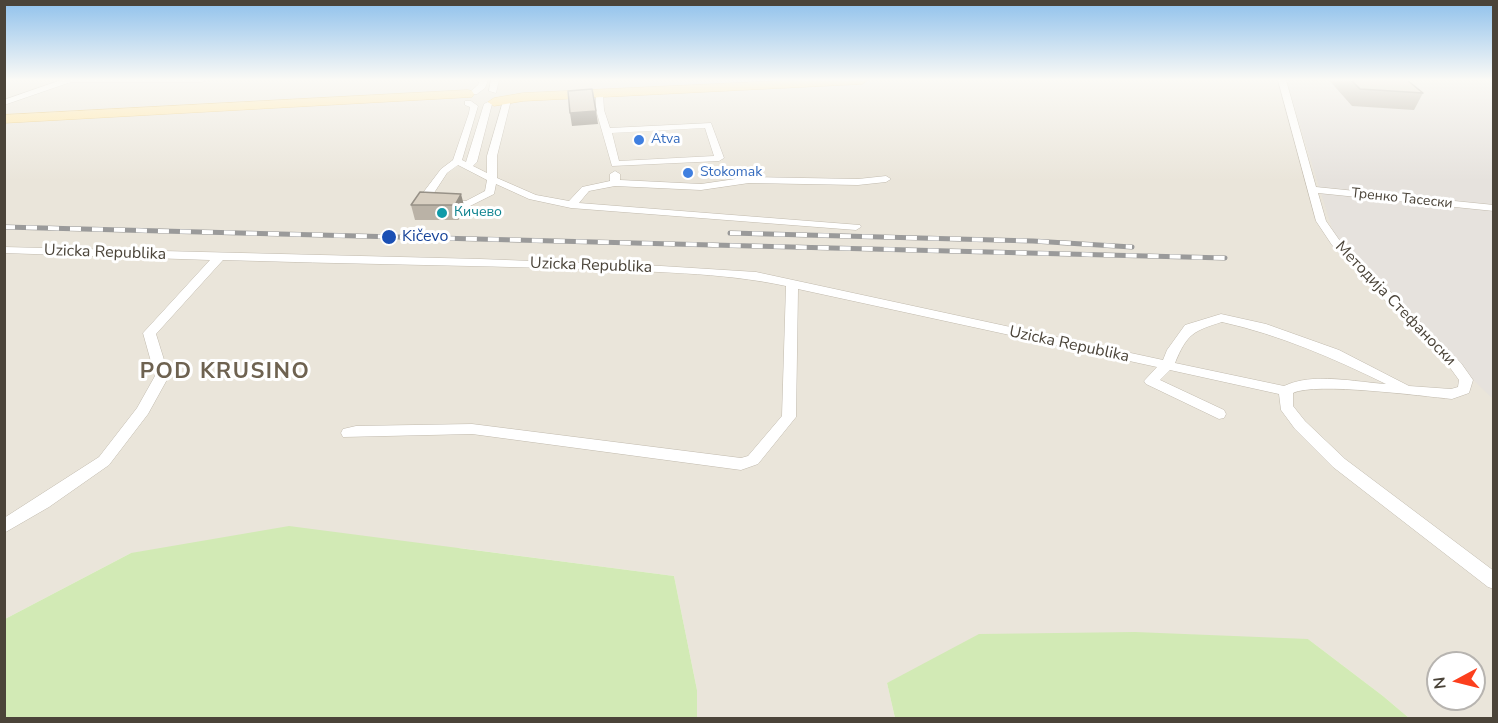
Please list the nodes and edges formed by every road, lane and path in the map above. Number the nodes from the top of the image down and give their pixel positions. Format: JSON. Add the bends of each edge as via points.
{"nodes":[{"id":1,"x":164,"y":114,"type":"edge"},
{"id":2,"x":473,"y":114,"type":"edge"},
{"id":3,"x":489,"y":114,"type":"edge"},
{"id":4,"x":495,"y":114,"type":"edge"},
{"id":5,"x":601,"y":114,"type":"edge"},
{"id":6,"x":1291,"y":114,"type":"edge"},
{"id":7,"x":4,"y":121,"type":"edge"},
{"id":8,"x":607,"y":131,"type":"junction"},
{"id":9,"x":457,"y":162,"type":"junction"},
{"id":10,"x":615,"y":164,"type":"junction"},
{"id":11,"x":467,"y":166,"type":"junction"},
{"id":12,"x":722,"y":170,"type":"junction"},
{"id":13,"x":492,"y":179,"type":"junction"},
{"id":14,"x":886,"y":179,"type":"dead end"},
{"id":15,"x":615,"y":183,"type":"junction"},
{"id":16,"x":1311,"y":189,"type":"junction"},
{"id":17,"x":571,"y":205,"type":"junction"},
{"id":18,"x":1494,"y":208,"type":"edge"},
{"id":19,"x":856,"y":227,"type":"dead end"},
{"id":20,"x":4,"y":250,"type":"edge"},
{"id":21,"x":220,"y":256,"type":"junction"},
{"id":22,"x":792,"y":283,"type":"junction"},
{"id":23,"x":1167,"y":366,"type":"junction"},
{"id":24,"x":1286,"y":391,"type":"junction"},
{"id":25,"x":1413,"y":392,"type":"junction"},
{"id":26,"x":1219,"y":414,"type":"dead end"},
{"id":27,"x":348,"y":433,"type":"dead end"},
{"id":28,"x":4,"y":527,"type":"edge"},
{"id":29,"x":1494,"y":582,"type":"edge"}],
"edges":[{"from":1,"to":7,"type":"main road"},
{"from":2,"to":9,"type":"street"},
{"from":3,"to":11,"type":"street","via":[[472,162]]},
{"from":4,"to":13,"type":"street"},
{"from":5,"to":8,"type":"street"},
{"from":6,"to":16,"type":"street","name":"Методија Стефаноски"},
{"from":8,"to":10,"type":"street"},
{"from":8,"to":12,"type":"street","via":[[708,125]]},
{"from":9,"to":11,"type":"street"},
{"from":9,"to":13,"type":"street","via":[[444,171],[424,198],[426,202],[468,204],[490,192]]},
{"from":10,"to":12,"type":"street"},
{"from":10,"to":15,"type":"street"},
{"from":11,"to":13,"type":"street"},
{"from":12,"to":14,"type":"street","via":[[749,180]]},
{"from":12,"to":15,"type":"street","via":[[701,187]]},
{"from":13,"to":17,"type":"street","via":[[533,197]]},
{"from":15,"to":17,"type":"street","via":[[586,189]]},
{"from":16,"to":18,"type":"street","name":"Тренко Тасески"},
{"from":16,"to":25,"type":"street","name":"Методија Стефаноски","via":[[1321,221],[1336,243],[1466,380],[1464,390],[1452,394]]},
{"from":17,"to":19,"type":"street"},
{"from":20,"to":21,"type":"street","name":"Uzicka Republika"},
{"from":21,"to":22,"type":"street","name":"Uzicka Republika","via":[[661,269],[756,276]]},
{"from":21,"to":28,"type":"street","via":[[149,333],[162,376],[143,411],[104,460]]},
{"from":22,"to":23,"type":"street","name":"Uzicka Republika"},
{"from":22,"to":27,"type":"street","via":[[789,417],[753,460],[741,464],[472,429]]},
{"from":23,"to":24,"type":"street","name":"Uzicka Republika"},
{"from":23,"to":25,"type":"street","via":[[1190,328],[1221,318],[1261,327],[1334,353]]},
{"from":23,"to":26,"type":"street","via":[[1151,381]]},
{"from":24,"to":25,"type":"street","name":"Методија Стефаноски","via":[[1298,385],[1324,384]]},
{"from":24,"to":29,"type":"street","via":[[1286,407],[1339,464]]}]}
